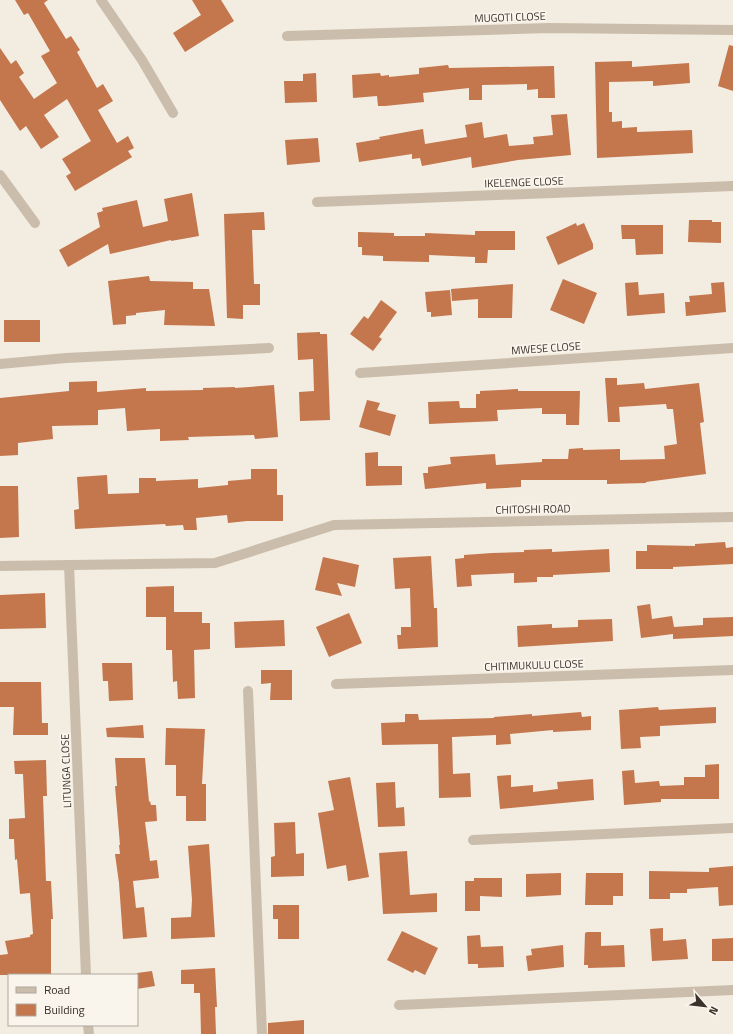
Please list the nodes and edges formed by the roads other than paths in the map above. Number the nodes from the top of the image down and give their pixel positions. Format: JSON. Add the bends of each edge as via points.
{"nodes":[{"id":1,"x":101,"y":0,"type":"edge"},
{"id":2,"x":733,"y":30,"type":"edge"},
{"id":3,"x":287,"y":36,"type":"dead end"},
{"id":4,"x":173,"y":113,"type":"dead end"},
{"id":5,"x":0,"y":175,"type":"edge"},
{"id":6,"x":733,"y":186,"type":"edge"},
{"id":7,"x":317,"y":202,"type":"dead end"},
{"id":8,"x":35,"y":223,"type":"dead end"},
{"id":9,"x":268,"y":348,"type":"dead end"},
{"id":10,"x":733,"y":348,"type":"edge"},
{"id":11,"x":0,"y":364,"type":"edge"},
{"id":12,"x":360,"y":373,"type":"dead end"},
{"id":13,"x":733,"y":517,"type":"edge"},
{"id":14,"x":69,"y":565,"type":"junction"},
{"id":15,"x":0,"y":566,"type":"edge"},
{"id":16,"x":733,"y":670,"type":"edge"},
{"id":17,"x":336,"y":684,"type":"dead end"},
{"id":18,"x":248,"y":690,"type":"dead end"},
{"id":19,"x":733,"y":828,"type":"edge"},
{"id":20,"x":474,"y":840,"type":"dead end"},
{"id":21,"x":86,"y":974,"type":"edge"},
{"id":22,"x":733,"y":990,"type":"edge"},
{"id":23,"x":399,"y":1005,"type":"dead end"},
{"id":24,"x":262,"y":1034,"type":"edge"}],
"edges":[{"from":1,"to":4,"type":"street","via":[[142,60]]},
{"from":2,"to":3,"type":"street","name":"MUGOTI CLOSE","via":[[549,28]]},
{"from":5,"to":8,"type":"street"},
{"from":6,"to":7,"type":"street","name":"IKELENGE CLOSE"},
{"from":9,"to":11,"type":"street","via":[[66,358]]},
{"from":10,"to":12,"type":"street","name":"MWESE CLOSE"},
{"from":13,"to":14,"type":"street","name":"CHITOSHI ROAD","via":[[334,525],[215,563]]},
{"from":14,"to":15,"type":"street","name":"CHITOSHI ROAD"},
{"from":14,"to":21,"type":"street","name":"LITUNGA CLOSE"},
{"from":16,"to":17,"type":"street","name":"CHITIMUKULU CLOSE"},
{"from":18,"to":24,"type":"street"},
{"from":19,"to":20,"type":"street"},
{"from":22,"to":23,"type":"street"}]}
